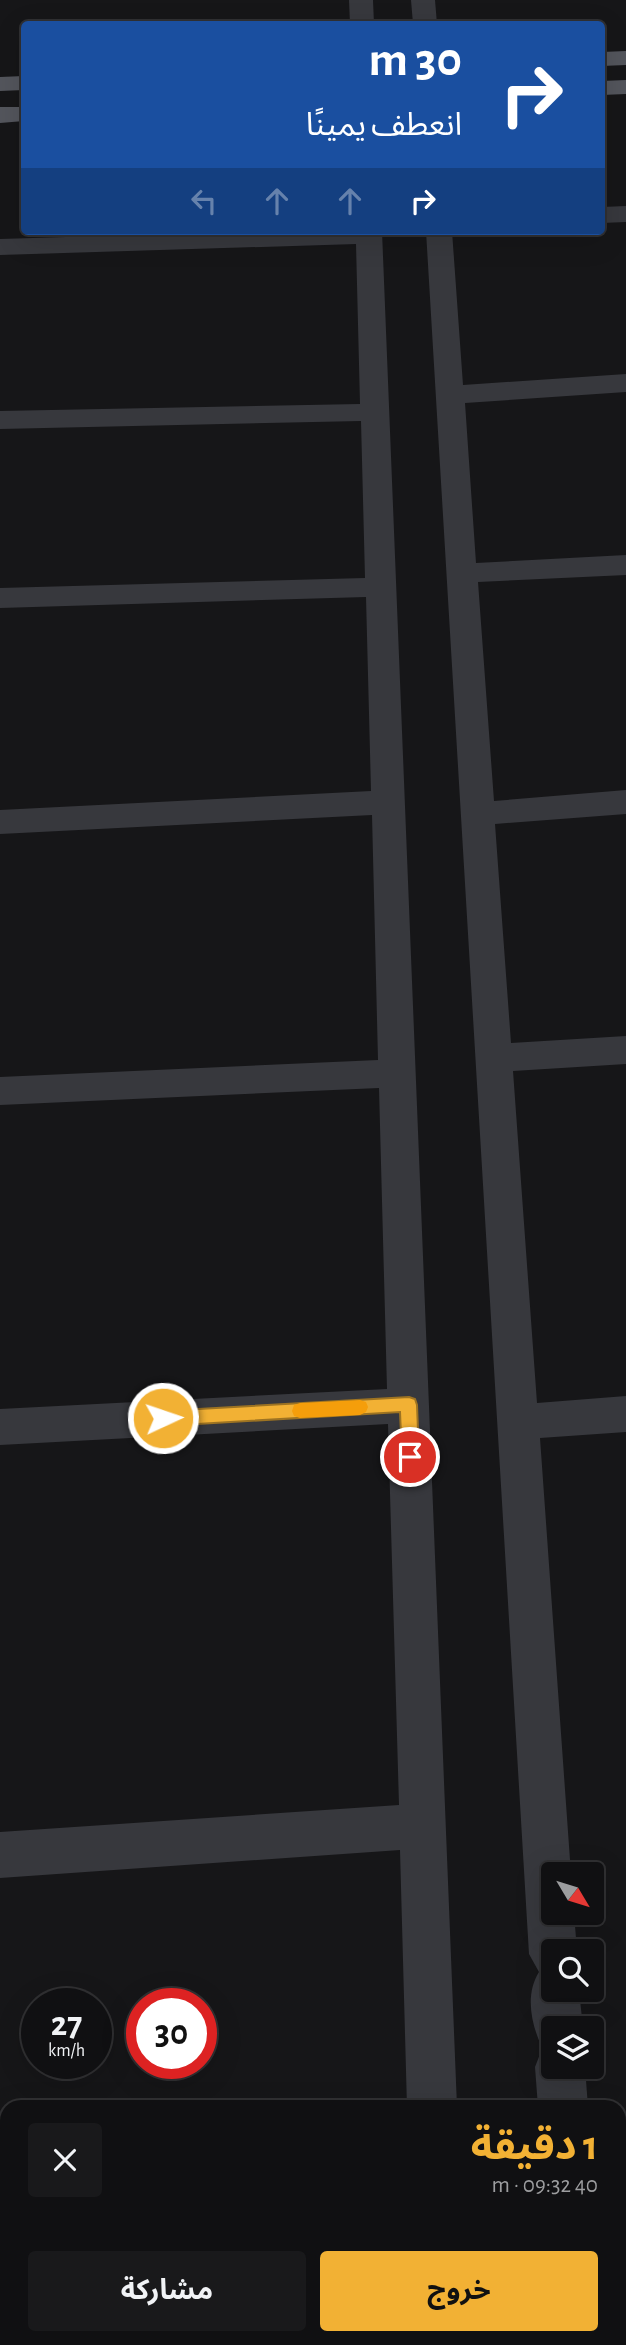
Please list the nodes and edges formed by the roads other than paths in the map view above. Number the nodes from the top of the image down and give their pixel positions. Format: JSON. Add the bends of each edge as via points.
{"nodes":[{"id":1,"x":361,"y":0,"type":"edge"},
{"id":2,"x":423,"y":0,"type":"edge"},
{"id":3,"x":362,"y":21,"type":"edge"},
{"id":4,"x":425,"y":21,"type":"edge"},
{"id":5,"x":626,"y":58,"type":"edge"},
{"id":6,"x":605,"y":59,"type":"edge"},
{"id":7,"x":21,"y":83,"type":"edge"},
{"id":8,"x":0,"y":84,"type":"edge"},
{"id":9,"x":626,"y":87,"type":"edge"},
{"id":10,"x":605,"y":88,"type":"edge"},
{"id":11,"x":21,"y":114,"type":"edge"},
{"id":12,"x":0,"y":115,"type":"edge"},
{"id":13,"x":626,"y":214,"type":"edge"},
{"id":14,"x":605,"y":215,"type":"edge"},
{"id":15,"x":341,"y":235,"type":"edge"},
{"id":16,"x":369,"y":235,"type":"edge"},
{"id":17,"x":439,"y":235,"type":"edge"},
{"id":18,"x":0,"y":247,"type":"edge"},
{"id":19,"x":626,"y":383,"type":"edge"},
{"id":20,"x":450,"y":395,"type":"junction"},
{"id":21,"x":375,"y":412,"type":"junction"},
{"id":22,"x":0,"y":420,"type":"edge"},
{"id":23,"x":626,"y":565,"type":"edge"},
{"id":24,"x":462,"y":573,"type":"junction"},
{"id":25,"x":381,"y":587,"type":"junction"},
{"id":26,"x":0,"y":598,"type":"edge"},
{"id":27,"x":388,"y":802,"type":"junction"},
{"id":28,"x":626,"y":802,"type":"edge"},
{"id":29,"x":478,"y":814,"type":"junction"},
{"id":30,"x":0,"y":821,"type":"edge"},
{"id":31,"x":626,"y":1050,"type":"edge"},
{"id":32,"x":494,"y":1058,"type":"junction"},
{"id":33,"x":397,"y":1073,"type":"junction"},
{"id":34,"x":0,"y":1091,"type":"edge"},
{"id":35,"x":409,"y":1405,"type":"junction"},
{"id":36,"x":626,"y":1414,"type":"edge"},
{"id":37,"x":518,"y":1422,"type":"junction"},
{"id":38,"x":0,"y":1427,"type":"edge"},
{"id":39,"x":422,"y":1826,"type":"junction"},
{"id":40,"x":0,"y":1855,"type":"edge"},
{"id":41,"x":552,"y":1939,"type":"edge"},
{"id":42,"x":562,"y":2079,"type":"edge"},
{"id":43,"x":432,"y":2100,"type":"edge"},
{"id":44,"x":563,"y":2100,"type":"edge"}],
"edges":[{"from":1,"to":3,"type":"street"},
{"from":2,"to":4,"type":"street"},
{"from":5,"to":6,"type":"main road"},
{"from":7,"to":8,"type":"main road"},
{"from":9,"to":10,"type":"main road"},
{"from":11,"to":12,"type":"main road"},
{"from":13,"to":14,"type":"street"},
{"from":15,"to":18,"type":"street"},
{"from":16,"to":21,"type":"street"},
{"from":17,"to":20,"type":"street"},
{"from":19,"to":20,"type":"street"},
{"from":20,"to":24,"type":"street"},
{"from":21,"to":22,"type":"street"},
{"from":21,"to":25,"type":"street"},
{"from":23,"to":24,"type":"street"},
{"from":24,"to":29,"type":"street"},
{"from":25,"to":26,"type":"street"},
{"from":25,"to":27,"type":"street"},
{"from":27,"to":30,"type":"street"},
{"from":27,"to":33,"type":"street"},
{"from":28,"to":29,"type":"street"},
{"from":29,"to":32,"type":"street"},
{"from":31,"to":32,"type":"street"},
{"from":32,"to":37,"type":"street"},
{"from":33,"to":34,"type":"street"},
{"from":33,"to":35,"type":"street"},
{"from":35,"to":38,"type":"street"},
{"from":35,"to":39,"type":"street"},
{"from":36,"to":37,"type":"street"},
{"from":37,"to":41,"type":"street"},
{"from":39,"to":40,"type":"street"},
{"from":39,"to":43,"type":"street"},
{"from":42,"to":44,"type":"street"}]}
